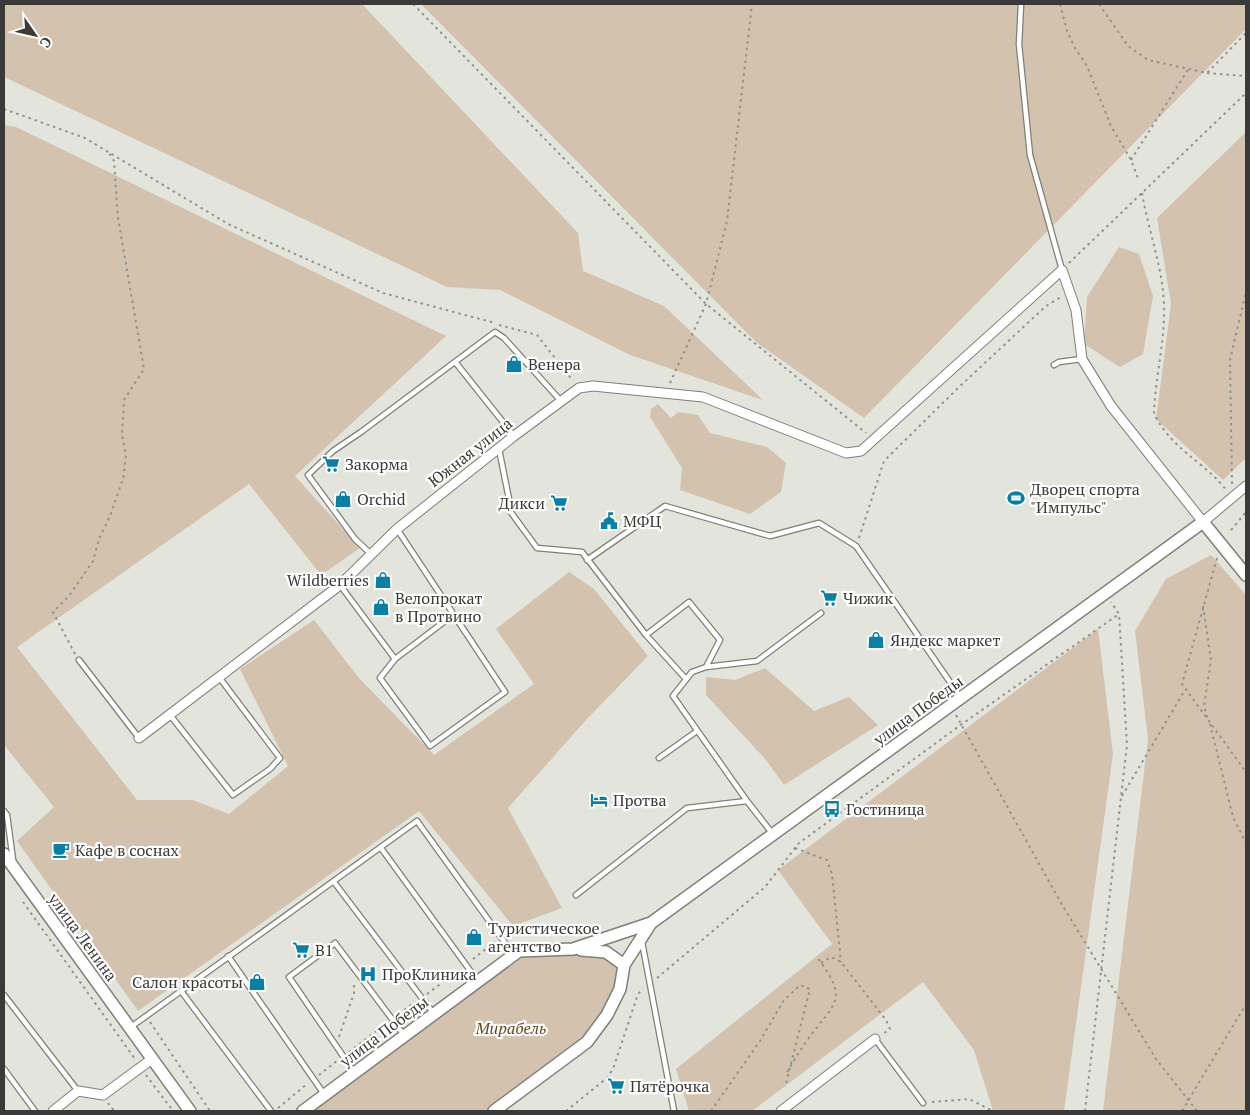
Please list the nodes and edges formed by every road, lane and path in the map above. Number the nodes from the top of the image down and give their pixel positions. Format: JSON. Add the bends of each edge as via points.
{"nodes":[{"id":1,"x":413,"y":4,"type":"edge"},
{"id":2,"x":752,"y":4,"type":"edge"},
{"id":3,"x":1021,"y":4,"type":"edge"},
{"id":4,"x":1060,"y":4,"type":"edge"},
{"id":5,"x":1098,"y":4,"type":"edge"},
{"id":6,"x":1246,"y":33,"type":"edge"},
{"id":7,"x":1189,"y":68,"type":"junction"},
{"id":8,"x":1208,"y":73,"type":"junction"},
{"id":9,"x":1245,"y":76,"type":"dead end"},
{"id":10,"x":1246,"y":93,"type":"edge"},
{"id":11,"x":4,"y":109,"type":"edge"},
{"id":12,"x":108,"y":152,"type":"junction"},
{"id":13,"x":1131,"y":160,"type":"junction"},
{"id":14,"x":1139,"y":181,"type":"dead end"},
{"id":15,"x":1142,"y":193,"type":"junction"},
{"id":16,"x":1062,"y":270,"type":"junction"},
{"id":17,"x":1070,"y":292,"type":"junction"},
{"id":18,"x":1246,"y":292,"type":"edge"},
{"id":19,"x":706,"y":304,"type":"junction"},
{"id":20,"x":1082,"y":359,"type":"junction"},
{"id":21,"x":456,"y":363,"type":"junction"},
{"id":22,"x":1054,"y":365,"type":"dead end"},
{"id":23,"x":579,"y":388,"type":"junction"},
{"id":24,"x":666,"y":392,"type":"junction"},
{"id":25,"x":561,"y":401,"type":"junction"},
{"id":26,"x":514,"y":436,"type":"junction"},
{"id":27,"x":875,"y":440,"type":"junction"},
{"id":28,"x":499,"y":449,"type":"junction"},
{"id":29,"x":1246,"y":486,"type":"edge"},
{"id":30,"x":1233,"y":498,"type":"junction"},
{"id":31,"x":1246,"y":512,"type":"edge"},
{"id":32,"x":1204,"y":522,"type":"junction"},
{"id":33,"x":397,"y":529,"type":"junction"},
{"id":34,"x":1230,"y":530,"type":"dead end"},
{"id":35,"x":856,"y":546,"type":"junction"},
{"id":36,"x":371,"y":554,"type":"junction"},
{"id":37,"x":587,"y":560,"type":"junction"},
{"id":38,"x":1213,"y":568,"type":"dead end"},
{"id":39,"x":1246,"y":575,"type":"edge"},
{"id":40,"x":340,"y":585,"type":"junction"},
{"id":41,"x":1105,"y":591,"type":"junction"},
{"id":42,"x":1203,"y":604,"type":"junction"},
{"id":43,"x":821,"y":613,"type":"dead end"},
{"id":44,"x":1119,"y":614,"type":"junction"},
{"id":45,"x":453,"y":615,"type":"junction"},
{"id":46,"x":646,"y":636,"type":"junction"},
{"id":47,"x":395,"y":659,"type":"junction"},
{"id":48,"x":79,"y":660,"type":"joint"},
{"id":49,"x":706,"y":667,"type":"junction"},
{"id":50,"x":220,"y":677,"type":"junction"},
{"id":51,"x":686,"y":679,"type":"junction"},
{"id":52,"x":1186,"y":690,"type":"junction"},
{"id":53,"x":962,"y":699,"type":"junction"},
{"id":54,"x":951,"y":707,"type":"junction"},
{"id":55,"x":170,"y":715,"type":"junction"},
{"id":56,"x":1209,"y":721,"type":"junction"},
{"id":57,"x":962,"y":724,"type":"junction"},
{"id":58,"x":697,"y":731,"type":"junction"},
{"id":59,"x":139,"y":738,"type":"joint"},
{"id":60,"x":659,"y":758,"type":"dead end"},
{"id":61,"x":1246,"y":772,"type":"edge"},
{"id":62,"x":1121,"y":798,"type":"junction"},
{"id":63,"x":747,"y":801,"type":"junction"},
{"id":64,"x":4,"y":811,"type":"edge"},
{"id":65,"x":772,"y":833,"type":"junction"},
{"id":66,"x":1246,"y":843,"type":"edge"},
{"id":67,"x":381,"y":848,"type":"junction"},
{"id":68,"x":795,"y":848,"type":"junction"},
{"id":69,"x":4,"y":854,"type":"edge"},
{"id":70,"x":14,"y":868,"type":"junction"},
{"id":71,"x":334,"y":882,"type":"junction"},
{"id":72,"x":576,"y":895,"type":"dead end"},
{"id":73,"x":21,"y":898,"type":"dead end"},
{"id":74,"x":651,"y":923,"type":"junction"},
{"id":75,"x":500,"y":937,"type":"junction"},
{"id":76,"x":641,"y":938,"type":"junction"},
{"id":77,"x":573,"y":949,"type":"junction"},
{"id":78,"x":513,"y":955,"type":"junction"},
{"id":79,"x":228,"y":956,"type":"junction"},
{"id":80,"x":816,"y":957,"type":"dead end"},
{"id":81,"x":841,"y":962,"type":"junction"},
{"id":82,"x":821,"y":963,"type":"junction"},
{"id":83,"x":466,"y":965,"type":"junction"},
{"id":84,"x":624,"y":965,"type":"junction"},
{"id":85,"x":353,"y":967,"type":"junction"},
{"id":86,"x":1102,"y":970,"type":"junction"},
{"id":87,"x":478,"y":981,"type":"junction"},
{"id":88,"x":651,"y":982,"type":"junction"},
{"id":89,"x":181,"y":991,"type":"junction"},
{"id":90,"x":4,"y":994,"type":"edge"},
{"id":91,"x":422,"y":997,"type":"junction"},
{"id":92,"x":1246,"y":1004,"type":"edge"},
{"id":93,"x":434,"y":1014,"type":"junction"},
{"id":94,"x":146,"y":1016,"type":"junction"},
{"id":95,"x":392,"y":1019,"type":"junction"},
{"id":96,"x":130,"y":1028,"type":"junction"},
{"id":97,"x":404,"y":1036,"type":"junction"},
{"id":98,"x":874,"y":1038,"type":"junction"},
{"id":99,"x":336,"y":1046,"type":"junction"},
{"id":100,"x":343,"y":1056,"type":"junction"},
{"id":101,"x":152,"y":1059,"type":"junction"},
{"id":102,"x":141,"y":1067,"type":"junction"},
{"id":103,"x":4,"y":1069,"type":"edge"},
{"id":104,"x":354,"y":1073,"type":"junction"},
{"id":105,"x":786,"y":1074,"type":"junction"},
{"id":106,"x":314,"y":1078,"type":"junction"},
{"id":107,"x":784,"y":1087,"type":"dead end"},
{"id":108,"x":78,"y":1091,"type":"junction"},
{"id":109,"x":325,"y":1095,"type":"junction"},
{"id":110,"x":1190,"y":1102,"type":"junction"},
{"id":111,"x":923,"y":1103,"type":"joint"},
{"id":112,"x":35,"y":1111,"type":"edge"},
{"id":113,"x":53,"y":1111,"type":"edge"},
{"id":114,"x":173,"y":1111,"type":"edge"},
{"id":115,"x":190,"y":1111,"type":"edge"},
{"id":116,"x":210,"y":1111,"type":"edge"},
{"id":117,"x":273,"y":1111,"type":"edge"},
{"id":118,"x":303,"y":1111,"type":"edge"},
{"id":119,"x":494,"y":1111,"type":"edge"},
{"id":120,"x":566,"y":1111,"type":"edge"},
{"id":121,"x":674,"y":1111,"type":"edge"},
{"id":122,"x":711,"y":1111,"type":"edge"},
{"id":123,"x":781,"y":1111,"type":"edge"},
{"id":124,"x":993,"y":1111,"type":"edge"},
{"id":125,"x":1085,"y":1111,"type":"edge"},
{"id":126,"x":1182,"y":1111,"type":"edge"},
{"id":127,"x":1197,"y":1111,"type":"edge"}],
"edges":[{"from":1,"to":19,"type":"path"},
{"from":2,"to":19,"type":"path","via":[[727,221]]},
{"from":3,"to":16,"type":"lane","via":[[1019,44],[1030,155]]},
{"from":4,"to":13,"type":"path","via":[[1071,40],[1087,66],[1112,126]]},
{"from":5,"to":7,"type":"path","via":[[1128,46],[1148,60]]},
{"from":6,"to":8,"type":"path"},
{"from":7,"to":8,"type":"path"},
{"from":7,"to":13,"type":"path"},
{"from":8,"to":9,"type":"path"},
{"from":10,"to":15,"type":"path"},
{"from":11,"to":12,"type":"path","via":[[85,138]]},
{"from":12,"to":23,"type":"path","via":[[228,224],[383,293],[537,335]]},
{"from":12,"to":48,"type":"path","via":[[114,161],[118,218],[144,369],[124,400],[122,435],[126,455],[123,479],[110,516],[93,561],[69,596],[53,612]]},
{"from":13,"to":14,"type":"path"},
{"from":15,"to":16,"type":"path"},
{"from":15,"to":30,"type":"path","via":[[1160,266],[1164,302],[1154,414],[1177,447],[1217,478]]},
{"from":16,"to":17,"type":"street"},
{"from":16,"to":27,"type":"street"},
{"from":17,"to":20,"type":"street","via":[[1076,310]]},
{"from":17,"to":35,"type":"path","via":[[1046,306],[884,461]]},
{"from":18,"to":30,"type":"path","via":[[1230,360]]},
{"from":19,"to":24,"type":"path"},
{"from":19,"to":27,"type":"path"},
{"from":20,"to":22,"type":"lane"},
{"from":20,"to":32,"type":"street","via":[[1111,406]]},
{"from":21,"to":25,"type":"lane","via":[[495,332]]},
{"from":21,"to":26,"type":"lane"},
{"from":21,"to":36,"type":"lane","via":[[333,451],[308,475],[355,539]]},
{"from":23,"to":24,"type":"street","via":[[593,386]]},
{"from":23,"to":25,"type":"street","name":"Южная улица"},
{"from":24,"to":27,"type":"street","via":[[703,397],[846,453],[861,451]]},
{"from":25,"to":26,"type":"street","name":"Южная улица"},
{"from":26,"to":28,"type":"street","name":"Южная улица"},
{"from":28,"to":33,"type":"street","name":"Южная улица"},
{"from":28,"to":37,"type":"lane","via":[[510,511],[537,548],[582,552]]},
{"from":29,"to":30,"type":"street"},
{"from":30,"to":32,"type":"street"},
{"from":31,"to":34,"type":"path"},
{"from":32,"to":39,"type":"street"},
{"from":32,"to":41,"type":"street","name":"улица Победы"},
{"from":33,"to":36,"type":"street","name":"Южная улица"},
{"from":33,"to":45,"type":"lane"},
{"from":35,"to":37,"type":"lane","via":[[819,523],[770,536],[665,506]]},
{"from":35,"to":53,"type":"lane"},
{"from":36,"to":40,"type":"street","name":"Южная улица"},
{"from":37,"to":46,"type":"lane"},
{"from":38,"to":42,"type":"path"},
{"from":40,"to":47,"type":"lane"},
{"from":40,"to":50,"type":"street","name":"Южная улица"},
{"from":41,"to":44,"type":"path"},
{"from":41,"to":53,"type":"street","name":"улица Победы"},
{"from":42,"to":52,"type":"path","via":[[1182,684]]},
{"from":42,"to":56,"type":"path","via":[[1211,660],[1204,706]]},
{"from":43,"to":49,"type":"lane","via":[[758,661]]},
{"from":44,"to":57,"type":"path"},
{"from":44,"to":62,"type":"path","via":[[1127,745]]},
{"from":45,"to":47,"type":"lane"},
{"from":45,"to":47,"type":"lane","via":[[505,692],[430,746],[380,678]]},
{"from":46,"to":49,"type":"lane","via":[[689,602],[720,640]]},
{"from":46,"to":51,"type":"lane"},
{"from":48,"to":59,"type":"lane"},
{"from":49,"to":51,"type":"lane","via":[[692,672]]},
{"from":50,"to":55,"type":"street","name":"Южная улица"},
{"from":50,"to":55,"type":"lane","via":[[280,758],[270,769],[233,795]]},
{"from":51,"to":58,"type":"lane","via":[[673,696]]},
{"from":52,"to":56,"type":"path"},
{"from":52,"to":62,"type":"path"},
{"from":53,"to":54,"type":"street","name":"улица Победы"},
{"from":54,"to":57,"type":"path"},
{"from":54,"to":65,"type":"street","name":"улица Победы"},
{"from":55,"to":59,"type":"street","name":"Южная улица"},
{"from":56,"to":61,"type":"path"},
{"from":56,"to":66,"type":"path","via":[[1233,816]]},
{"from":57,"to":68,"type":"path"},
{"from":57,"to":86,"type":"path"},
{"from":58,"to":60,"type":"lane"},
{"from":58,"to":63,"type":"lane"},
{"from":62,"to":86,"type":"path"},
{"from":63,"to":65,"type":"lane"},
{"from":63,"to":72,"type":"lane","via":[[687,808]]},
{"from":64,"to":70,"type":"lane"},
{"from":65,"to":74,"type":"street","name":"улица Победы"},
{"from":67,"to":71,"type":"lane"},
{"from":67,"to":75,"type":"lane","via":[[417,821]]},
{"from":67,"to":83,"type":"lane"},
{"from":68,"to":81,"type":"path","via":[[827,860],[832,874]]},
{"from":68,"to":88,"type":"path","via":[[766,887]]},
{"from":69,"to":70,"type":"street","name":"улица Ленина"},
{"from":70,"to":96,"type":"street","name":"улица Ленина"},
{"from":71,"to":79,"type":"lane"},
{"from":71,"to":91,"type":"lane"},
{"from":73,"to":102,"type":"path"},
{"from":74,"to":76,"type":"street","name":"улица Победы"},
{"from":74,"to":77,"type":"street","name":"улица Победы"},
{"from":75,"to":78,"type":"lane"},
{"from":75,"to":83,"type":"path"},
{"from":76,"to":84,"type":"street","name":"улица Победы"},
{"from":76,"to":88,"type":"lane"},
{"from":77,"to":78,"type":"street","name":"улица Победы","via":[[536,949]]},
{"from":77,"to":84,"type":"street","via":[[606,952]]},
{"from":78,"to":87,"type":"street","name":"улица Победы"},
{"from":79,"to":89,"type":"lane"},
{"from":79,"to":106,"type":"lane"},
{"from":80,"to":82,"type":"path"},
{"from":81,"to":82,"type":"path","via":[[831,957]]},
{"from":81,"to":98,"type":"path","via":[[890,1029]]},
{"from":82,"to":105,"type":"path","via":[[834,983],[836,1000],[829,1015],[808,1039]]},
{"from":83,"to":87,"type":"lane"},
{"from":83,"to":91,"type":"path"},
{"from":84,"to":119,"type":"street","name":"улица Победы","via":[[620,989],[587,1042]]},
{"from":85,"to":95,"type":"lane"},
{"from":85,"to":99,"type":"path","via":[[354,993]]},
{"from":85,"to":99,"type":"lane","via":[[335,943],[289,977]]},
{"from":86,"to":110,"type":"path","via":[[1156,1058]]},
{"from":86,"to":125,"type":"path"},
{"from":87,"to":93,"type":"street","name":"улица Победы"},
{"from":88,"to":120,"type":"path","via":[[638,994],[613,1069],[607,1078]]},
{"from":88,"to":121,"type":"lane"},
{"from":89,"to":94,"type":"lane"},
{"from":89,"to":117,"type":"lane"},
{"from":90,"to":108,"type":"lane"},
{"from":91,"to":93,"type":"lane"},
{"from":91,"to":95,"type":"path"},
{"from":92,"to":110,"type":"path"},
{"from":93,"to":97,"type":"street","name":"улица Победы"},
{"from":94,"to":96,"type":"lane"},
{"from":94,"to":116,"type":"path"},
{"from":95,"to":97,"type":"lane"},
{"from":95,"to":100,"type":"path"},
{"from":96,"to":101,"type":"street","name":"улица Ленина"},
{"from":97,"to":104,"type":"street","name":"улица Победы"},
{"from":98,"to":111,"type":"lane"},
{"from":98,"to":123,"type":"street"},
{"from":99,"to":100,"type":"lane"},
{"from":100,"to":104,"type":"lane"},
{"from":100,"to":106,"type":"path"},
{"from":101,"to":102,"type":"street"},
{"from":101,"to":115,"type":"street","name":"улица Ленина"},
{"from":102,"to":108,"type":"street","via":[[103,1095]]},
{"from":102,"to":114,"type":"path"},
{"from":103,"to":112,"type":"lane"},
{"from":104,"to":109,"type":"street","name":"улица Победы"},
{"from":105,"to":107,"type":"path"},
{"from":105,"to":122,"type":"path","via":[[810,989],[800,985],[784,1000]]},
{"from":106,"to":109,"type":"lane"},
{"from":106,"to":117,"type":"path"},
{"from":108,"to":113,"type":"street"},
{"from":109,"to":118,"type":"street","name":"улица Победы"},
{"from":110,"to":126,"type":"path"},
{"from":110,"to":127,"type":"path"},
{"from":111,"to":124,"type":"path","via":[[970,1099]]}]}
